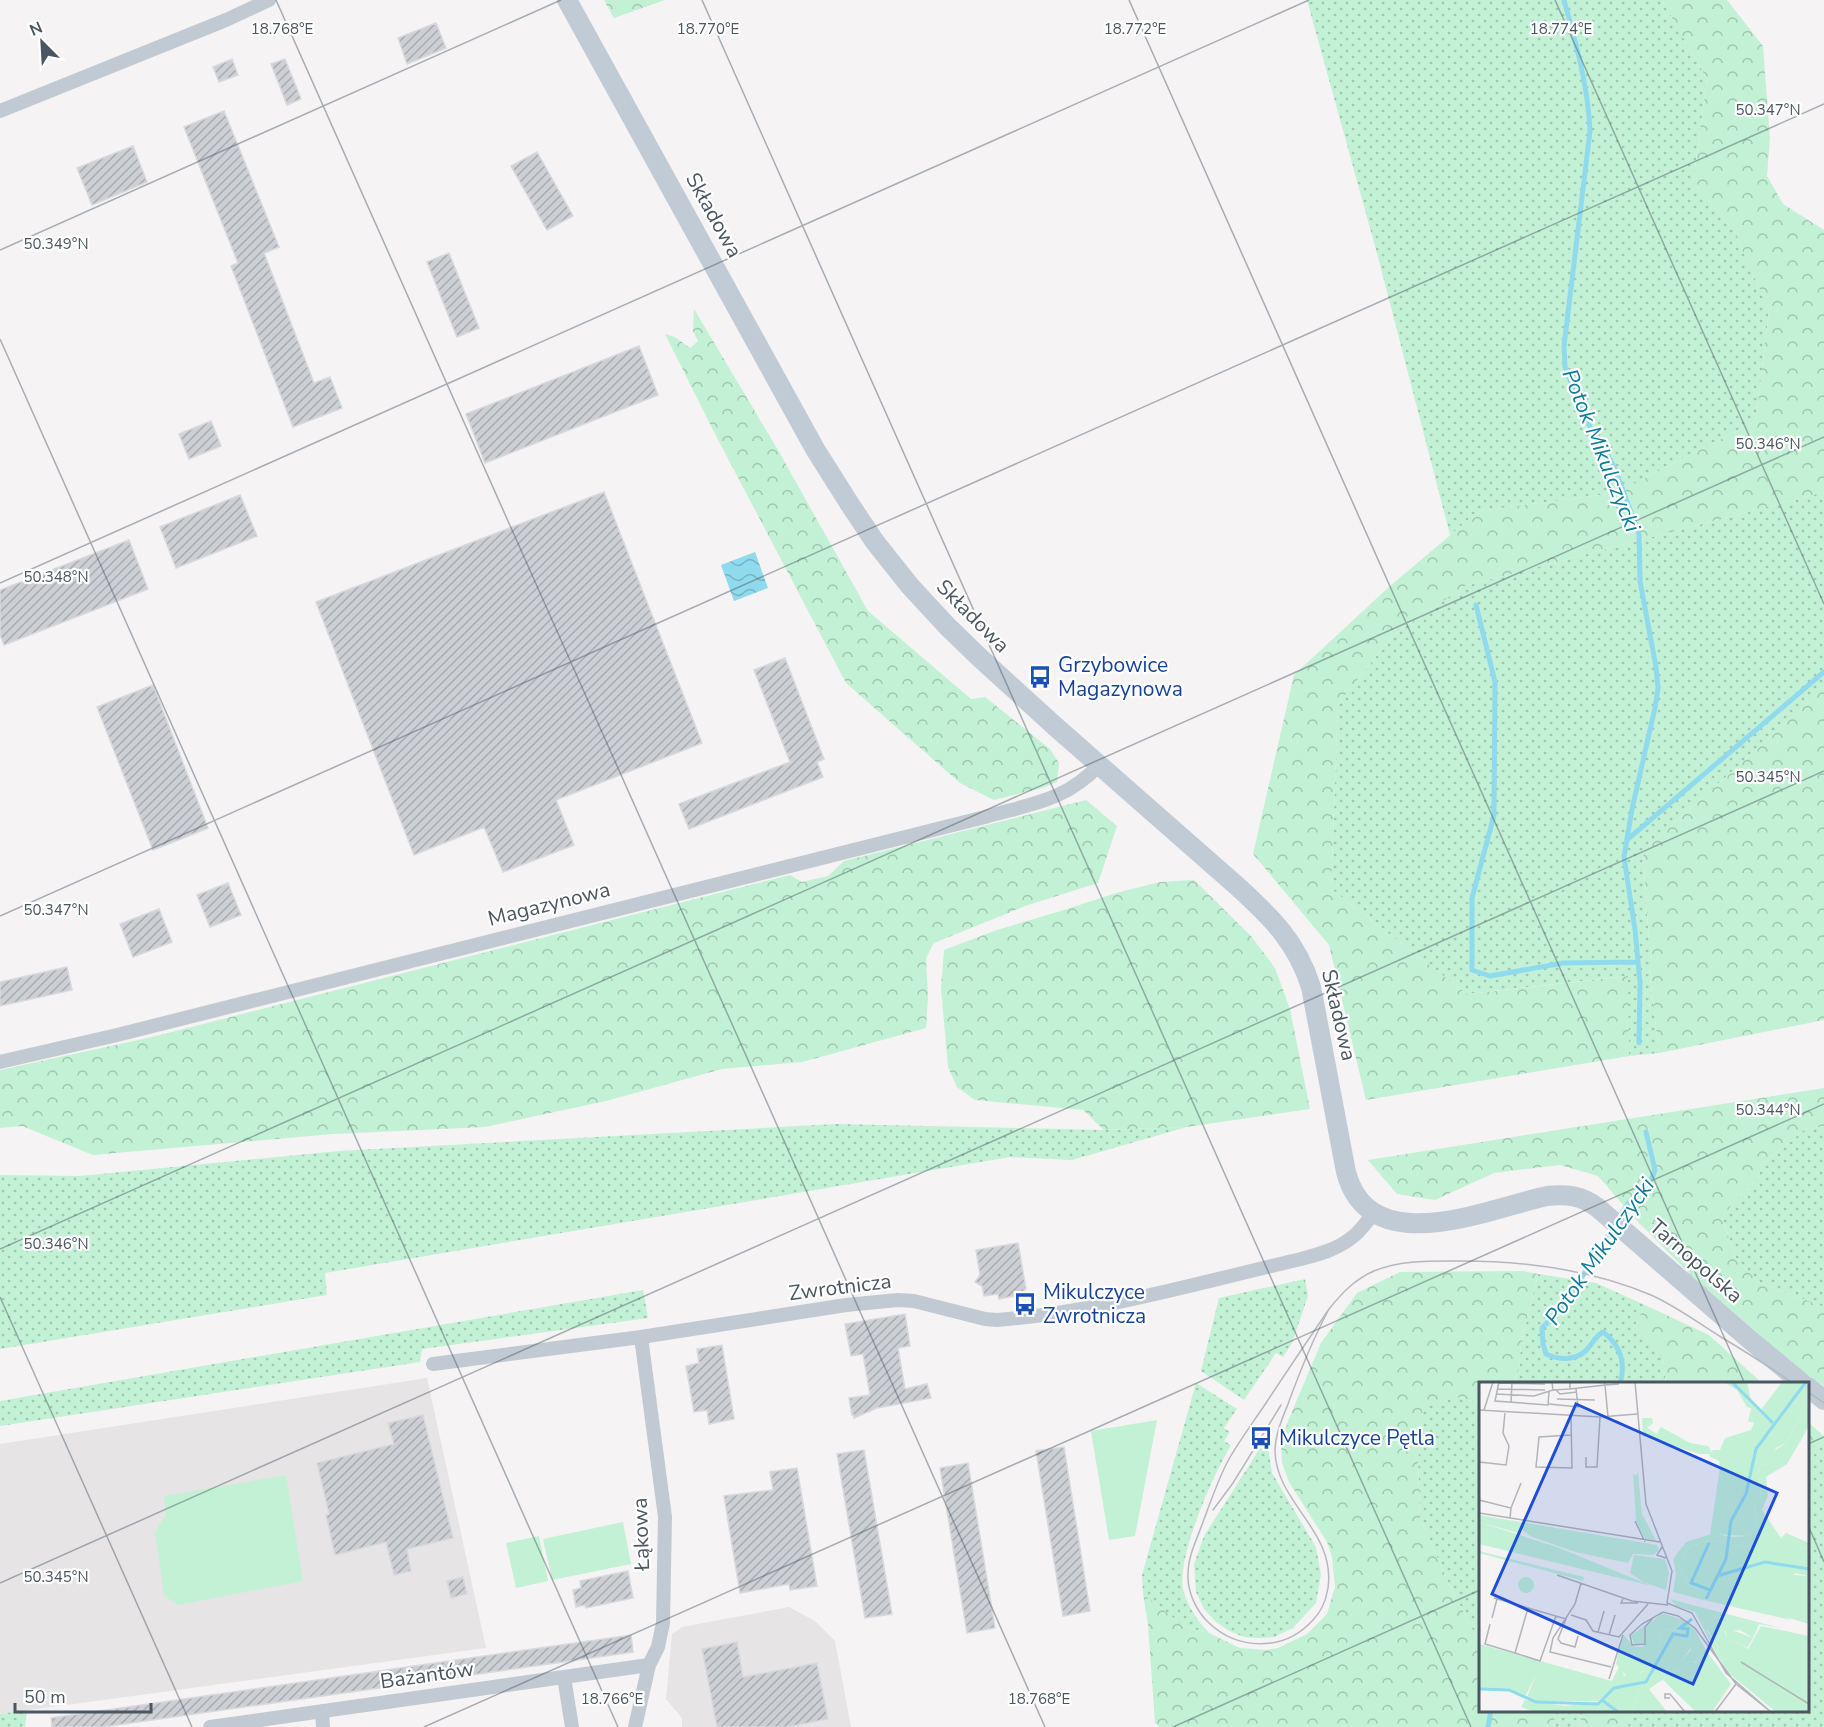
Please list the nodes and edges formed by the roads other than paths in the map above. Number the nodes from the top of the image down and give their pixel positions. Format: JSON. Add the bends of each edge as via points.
{"nodes":[{"id":1,"x":269,"y":0,"type":"edge"},
{"id":2,"x":567,"y":0,"type":"edge"},
{"id":3,"x":0,"y":111,"type":"edge"},
{"id":4,"x":1099,"y":765,"type":"junction"},
{"id":5,"x":0,"y":1062,"type":"edge"},
{"id":6,"x":1374,"y":1213,"type":"junction"},
{"id":7,"x":641,"y":1337,"type":"junction"},
{"id":8,"x":433,"y":1364,"type":"dead end"},
{"id":9,"x":1802,"y":1382,"type":"edge"},
{"id":10,"x":1809,"y":1388,"type":"edge"},
{"id":11,"x":1824,"y":1400,"type":"edge"},
{"id":12,"x":649,"y":1665,"type":"junction"},
{"id":13,"x":564,"y":1677,"type":"junction"},
{"id":14,"x":322,"y":1711,"type":"junction"},
{"id":15,"x":210,"y":1727,"type":"edge"},
{"id":16,"x":323,"y":1727,"type":"edge"},
{"id":17,"x":572,"y":1727,"type":"edge"},
{"id":18,"x":635,"y":1727,"type":"edge"}],
"edges":[{"from":1,"to":3,"type":"street"},
{"from":2,"to":4,"type":"main road","name":"Składowa","via":[[807,433],[863,525],[947,626]]},
{"from":4,"to":5,"type":"street","name":"Magazynowa","via":[[1082,782],[1061,794],[985,817]]},
{"from":4,"to":6,"type":"main road","name":"Składowa","via":[[1251,899],[1292,944],[1314,997],[1348,1179],[1360,1201]]},
{"from":6,"to":7,"type":"street","name":"Zwrotnicza","via":[[1356,1234],[1322,1253],[1084,1308],[997,1320],[898,1300]]},
{"from":6,"to":9,"type":"main road","name":"Tarnopolska","via":[[1395,1221],[1432,1223],[1532,1199],[1561,1194],[1581,1197]]},
{"from":7,"to":8,"type":"street","name":"Zwrotnicza"},
{"from":7,"to":12,"type":"street","name":"Łąkowa","via":[[665,1517],[663,1623]]},
{"from":10,"to":11,"type":"main road"},
{"from":12,"to":13,"type":"street","name":"Bażantów"},
{"from":12,"to":18,"type":"street","name":"Łąkowa"},
{"from":13,"to":14,"type":"street","name":"Bażantów"},
{"from":13,"to":17,"type":"street"},
{"from":14,"to":15,"type":"street","name":"Bażantów"},
{"from":14,"to":16,"type":"street"}]}
